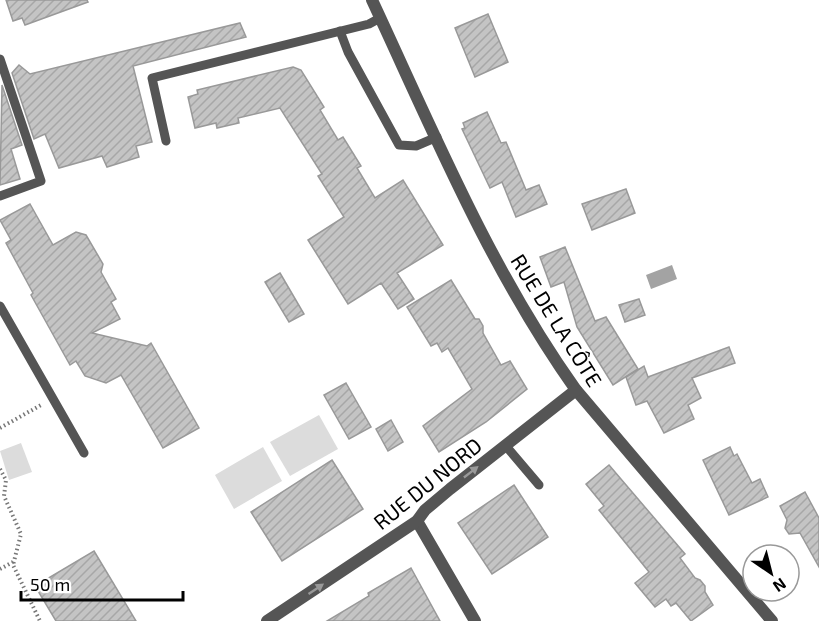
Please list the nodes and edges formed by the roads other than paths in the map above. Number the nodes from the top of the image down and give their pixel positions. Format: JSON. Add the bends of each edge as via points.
{"nodes":[{"id":1,"x":372,"y":0,"type":"edge"},
{"id":2,"x":380,"y":18,"type":"junction"},
{"id":3,"x":340,"y":31,"type":"junction"},
{"id":4,"x":0,"y":59,"type":"edge"},
{"id":5,"x":436,"y":137,"type":"junction"},
{"id":6,"x":166,"y":141,"type":"dead end"},
{"id":7,"x":0,"y":196,"type":"edge"},
{"id":8,"x":0,"y":306,"type":"edge"},
{"id":9,"x":576,"y":390,"type":"junction"},
{"id":10,"x":505,"y":445,"type":"junction"},
{"id":11,"x":84,"y":453,"type":"dead end"},
{"id":12,"x":539,"y":485,"type":"dead end"},
{"id":13,"x":417,"y":521,"type":"junction"},
{"id":14,"x":267,"y":621,"type":"edge"},
{"id":15,"x":475,"y":621,"type":"edge"},
{"id":16,"x":772,"y":621,"type":"edge"}],
"edges":[{"from":1,"to":2,"type":"street","name":"RUE DE LA CÔTE"},
{"from":2,"to":3,"type":"lane"},
{"from":2,"to":5,"type":"street","name":"RUE DE LA CÔTE"},
{"from":3,"to":5,"type":"lane","via":[[399,145],[416,146]]},
{"from":3,"to":6,"type":"lane","via":[[152,78]]},
{"from":4,"to":7,"type":"lane","via":[[41,181]]},
{"from":5,"to":9,"type":"street","name":"RUE DE LA CÔTE","via":[[503,276]]},
{"from":8,"to":11,"type":"lane"},
{"from":9,"to":10,"type":"street","name":"RUE DU NORD"},
{"from":9,"to":16,"type":"street","name":"RUE DE LA CÔTE"},
{"from":10,"to":12,"type":"lane"},
{"from":13,"to":10,"type":"street","name":"RUE DU NORD","one_way":true,"via":[[424,510]]},
{"from":14,"to":13,"type":"street","name":"RUE DU NORD","one_way":true},
{"from":13,"to":15,"type":"street"}]}
